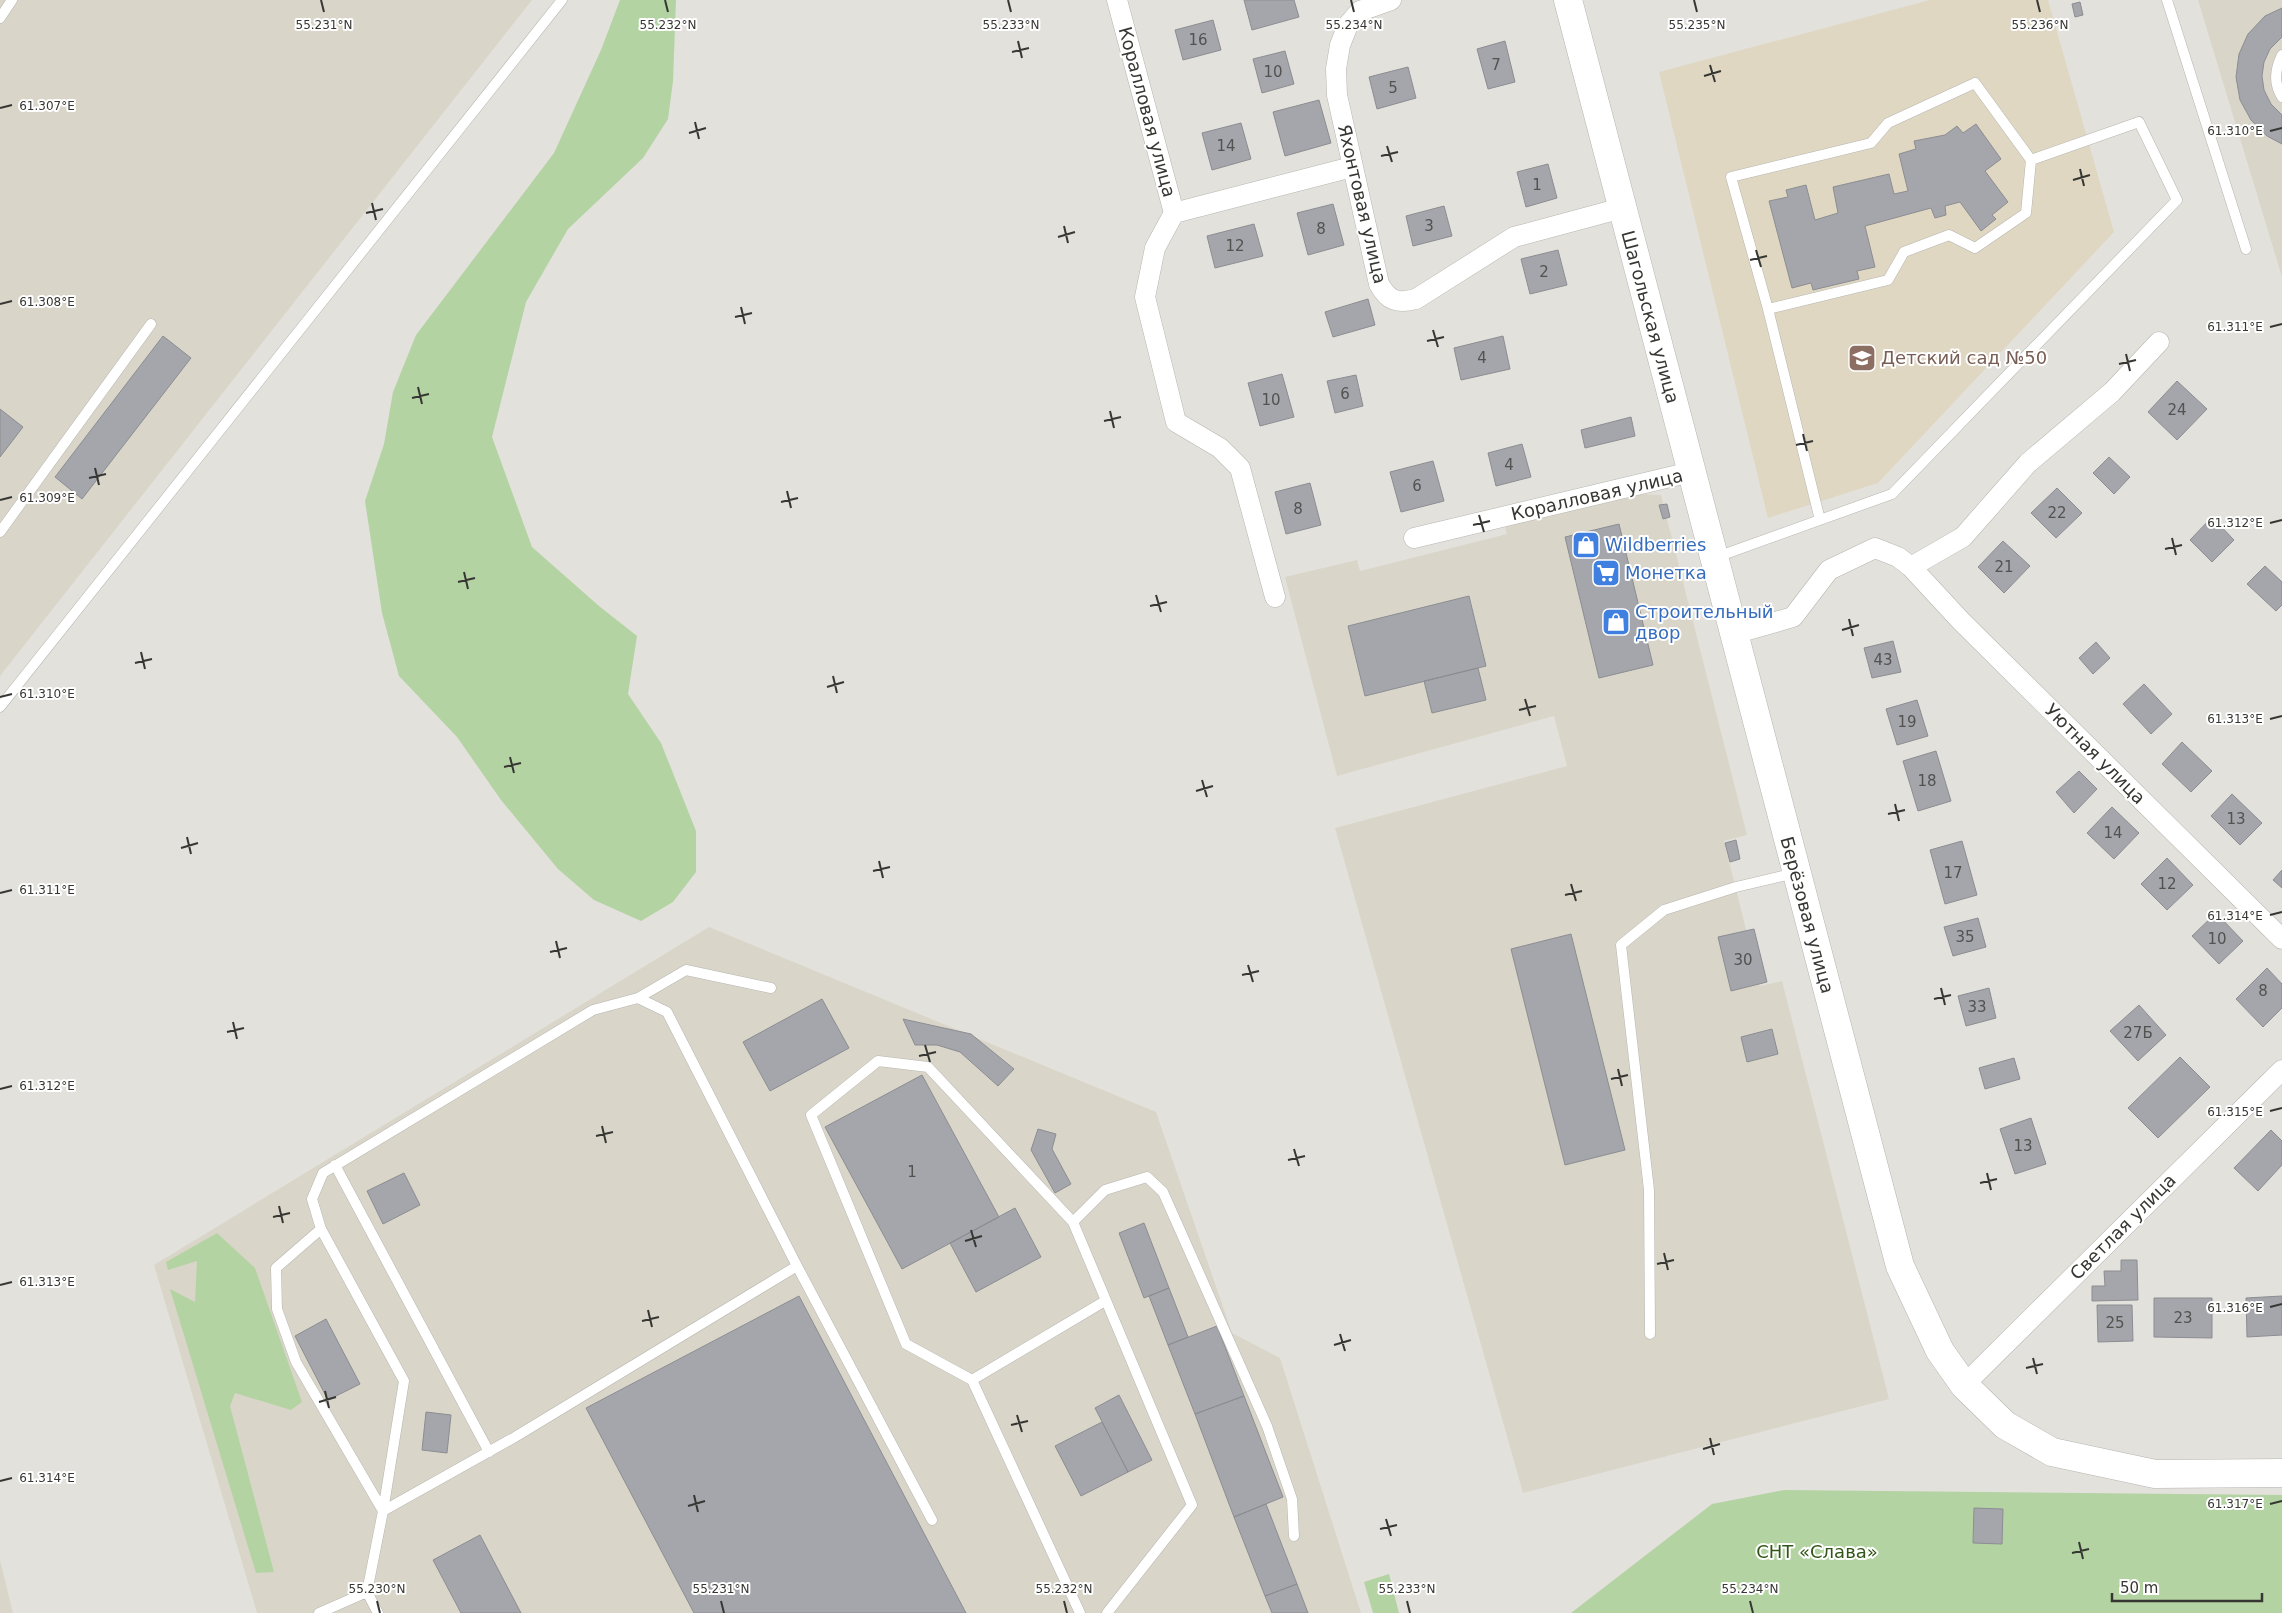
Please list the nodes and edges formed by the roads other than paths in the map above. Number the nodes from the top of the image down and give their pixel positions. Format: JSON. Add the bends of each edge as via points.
{"nodes":[{"id":1,"x":12,"y":0,"type":"edge"},
{"id":2,"x":562,"y":0,"type":"edge"},
{"id":3,"x":1117,"y":0,"type":"edge"},
{"id":4,"x":1391,"y":0,"type":"edge"},
{"id":5,"x":1568,"y":0,"type":"edge"},
{"id":6,"x":2166,"y":0,"type":"edge"},
{"id":7,"x":0,"y":18,"type":"edge"},
{"id":8,"x":2282,"y":55,"type":"edge"},
{"id":9,"x":2282,"y":96,"type":"edge"},
{"id":10,"x":2031,"y":160,"type":"junction"},
{"id":11,"x":1352,"y":167,"type":"junction"},
{"id":12,"x":1622,"y":208,"type":"junction"},
{"id":13,"x":1174,"y":213,"type":"junction"},
{"id":14,"x":2246,"y":249,"type":"dead end"},
{"id":15,"x":1768,"y":309,"type":"junction"},
{"id":16,"x":151,"y":324,"type":"dead end"},
{"id":17,"x":2159,"y":342,"type":"dead end"},
{"id":18,"x":1691,"y":472,"type":"junction"},
{"id":19,"x":1820,"y":520,"type":"junction"},
{"id":20,"x":0,"y":532,"type":"edge"},
{"id":21,"x":1414,"y":538,"type":"dead end"},
{"id":22,"x":1714,"y":558,"type":"junction"},
{"id":23,"x":1911,"y":567,"type":"junction"},
{"id":24,"x":1274,"y":598,"type":"dead end"},
{"id":25,"x":1734,"y":634,"type":"junction"},
{"id":26,"x":0,"y":707,"type":"edge"},
{"id":27,"x":1796,"y":873,"type":"junction"},
{"id":28,"x":2282,"y":939,"type":"edge"},
{"id":29,"x":771,"y":988,"type":"dead end"},
{"id":30,"x":638,"y":998,"type":"junction"},
{"id":31,"x":2282,"y":1070,"type":"edge"},
{"id":32,"x":336,"y":1165,"type":"junction"},
{"id":33,"x":1073,"y":1222,"type":"junction"},
{"id":34,"x":321,"y":1229,"type":"junction"},
{"id":35,"x":797,"y":1266,"type":"junction"},
{"id":36,"x":1105,"y":1300,"type":"junction"},
{"id":37,"x":1650,"y":1334,"type":"dead end"},
{"id":38,"x":972,"y":1380,"type":"junction"},
{"id":39,"x":1964,"y":1385,"type":"junction"},
{"id":40,"x":489,"y":1452,"type":"junction"},
{"id":41,"x":2282,"y":1473,"type":"edge"},
{"id":42,"x":383,"y":1512,"type":"junction"},
{"id":43,"x":932,"y":1520,"type":"dead end"},
{"id":44,"x":1294,"y":1536,"type":"dead end"},
{"id":45,"x":367,"y":1592,"type":"junction"},
{"id":46,"x":319,"y":1613,"type":"edge"},
{"id":47,"x":378,"y":1613,"type":"edge"},
{"id":48,"x":1080,"y":1613,"type":"edge"},
{"id":49,"x":1107,"y":1613,"type":"edge"}],
"edges":[{"from":1,"to":7,"type":"lane"},
{"from":2,"to":26,"type":"lane"},
{"from":3,"to":13,"type":"street","name":"Коралловая улица"},
{"from":4,"to":11,"type":"street","name":"Яхонтовая улица","via":[[1360,11],[1348,25],[1340,45],[1336,69],[1337,95]]},
{"from":5,"to":12,"type":"main road","name":"Шагольская улица"},
{"from":6,"to":14,"type":"lane"},
{"from":8,"to":9,"type":"lane","via":[[2276,68],[2276,80]]},
{"from":10,"to":15,"type":"lane","via":[[2026,213],[1975,248],[1949,235],[1904,252],[1888,280]]},
{"from":10,"to":15,"type":"lane","via":[[1975,83],[1888,123],[1871,143],[1731,177]]},
{"from":10,"to":19,"type":"lane","via":[[2139,122],[2177,200],[1892,494]]},
{"from":11,"to":12,"type":"street","name":"Яхонтовая улица","via":[[1379,284],[1393,301],[1416,299],[1514,237]]},
{"from":11,"to":13,"type":"street"},
{"from":12,"to":18,"type":"main road","name":"Шагольская улица"},
{"from":13,"to":24,"type":"street","name":"Коралловая улица","via":[[1155,248],[1145,298],[1165,383],[1176,422],[1220,448],[1240,468]]},
{"from":15,"to":19,"type":"lane"},
{"from":16,"to":20,"type":"lane"},
{"from":17,"to":23,"type":"street","via":[[2112,392],[2028,463],[1963,537]]},
{"from":18,"to":21,"type":"street","name":"Коралловая улица"},
{"from":18,"to":22,"type":"main road","name":"Шагольская улица"},
{"from":19,"to":22,"type":"lane"},
{"from":22,"to":25,"type":"main road","name":"Шагольская улица"},
{"from":23,"to":25,"type":"street","via":[[1898,556],[1875,548],[1829,570],[1793,617]]},
{"from":23,"to":28,"type":"street","name":"Уютная улица","via":[[1961,621]]},
{"from":25,"to":27,"type":"main road","name":"Берёзовая улица"},
{"from":27,"to":37,"type":"lane","via":[[1736,887],[1664,910],[1621,945],[1649,1190]]},
{"from":27,"to":39,"type":"main road","name":"Берёзовая улица","via":[[1900,1266],[1940,1350]]},
{"from":29,"to":30,"type":"lane","via":[[686,970]]},
{"from":30,"to":32,"type":"lane","via":[[593,1010]]},
{"from":30,"to":35,"type":"lane","via":[[667,1012]]},
{"from":31,"to":39,"type":"street","name":"Светлая улица"},
{"from":32,"to":34,"type":"lane","via":[[324,1172],[312,1199]]},
{"from":32,"to":40,"type":"lane"},
{"from":33,"to":36,"type":"lane"},
{"from":33,"to":38,"type":"lane","via":[[928,1067],[878,1061],[811,1115],[906,1344]]},
{"from":33,"to":44,"type":"lane","via":[[1105,1190],[1147,1177],[1163,1192],[1267,1426],[1292,1499]]},
{"from":34,"to":42,"type":"lane","via":[[404,1381]]},
{"from":34,"to":42,"type":"lane","via":[[276,1268],[278,1309],[296,1362]]},
{"from":35,"to":40,"type":"lane"},
{"from":35,"to":43,"type":"lane"},
{"from":36,"to":38,"type":"lane"},
{"from":36,"to":49,"type":"lane","via":[[1192,1504]]},
{"from":38,"to":48,"type":"lane"},
{"from":39,"to":41,"type":"main road","name":"Берёзовая улица","via":[[2005,1425],[2052,1452],[2155,1474]]},
{"from":40,"to":42,"type":"lane"},
{"from":42,"to":45,"type":"lane"},
{"from":45,"to":46,"type":"lane"},
{"from":45,"to":47,"type":"lane"}]}
